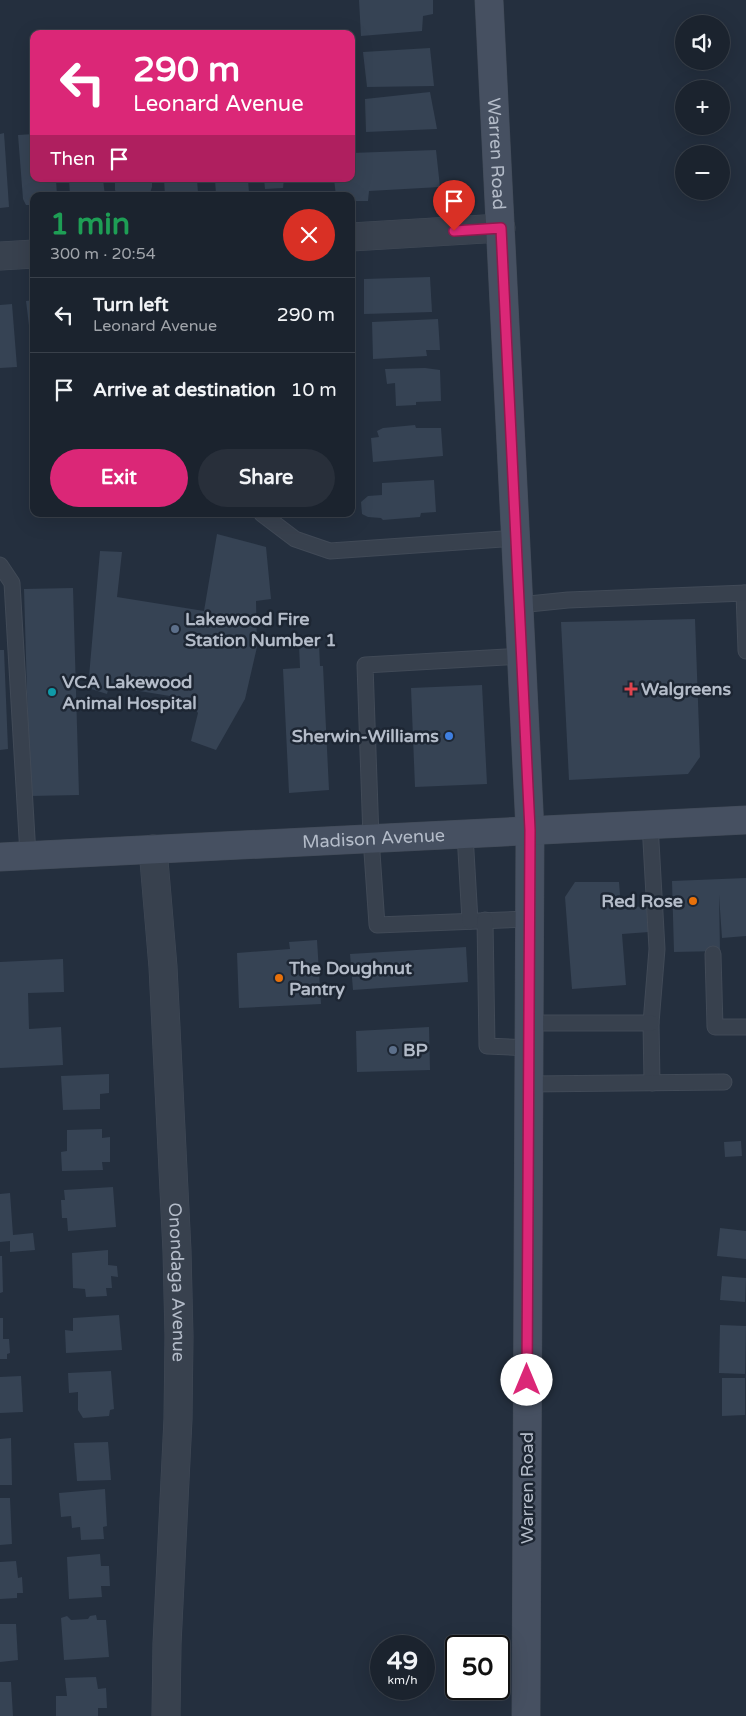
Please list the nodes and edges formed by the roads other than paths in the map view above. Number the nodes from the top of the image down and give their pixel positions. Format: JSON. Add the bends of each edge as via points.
{"nodes":[{"id":1,"x":489,"y":0,"type":"edge"},
{"id":2,"x":501,"y":228,"type":"junction"},
{"id":3,"x":355,"y":236,"type":"edge"},
{"id":4,"x":30,"y":254,"type":"edge"},
{"id":5,"x":0,"y":256,"type":"edge"},
{"id":6,"x":266,"y":517,"type":"edge"},
{"id":7,"x":516,"y":538,"type":"junction"},
{"id":8,"x":0,"y":565,"type":"edge"},
{"id":9,"x":745,"y":593,"type":"edge"},
{"id":10,"x":519,"y":605,"type":"junction"},
{"id":11,"x":746,"y":650,"type":"edge"},
{"id":12,"x":522,"y":656,"type":"junction"},
{"id":13,"x":746,"y":820,"type":"edge"},
{"id":14,"x":650,"y":824,"type":"junction"},
{"id":15,"x":530,"y":830,"type":"junction"},
{"id":16,"x":464,"y":834,"type":"junction"},
{"id":17,"x":371,"y":838,"type":"junction"},
{"id":18,"x":153,"y":849,"type":"junction"},
{"id":19,"x":28,"y":855,"type":"junction"},
{"id":20,"x":0,"y":856,"type":"edge"},
{"id":21,"x":530,"y":919,"type":"junction"},
{"id":22,"x":477,"y":921,"type":"junction"},
{"id":23,"x":713,"y":954,"type":"dead end"},
{"id":24,"x":652,"y":1023,"type":"junction"},
{"id":25,"x":746,"y":1026,"type":"edge"},
{"id":26,"x":529,"y":1036,"type":"junction"},
{"id":27,"x":724,"y":1082,"type":"dead end"},
{"id":28,"x":652,"y":1083,"type":"junction"},
{"id":29,"x":529,"y":1084,"type":"junction"},
{"id":30,"x":166,"y":1716,"type":"edge"},
{"id":31,"x":526,"y":1716,"type":"edge"}],
"edges":[{"from":1,"to":2,"type":"main road","name":"Warren Road"},
{"from":2,"to":3,"type":"street"},
{"from":2,"to":7,"type":"main road","name":"Warren Road"},
{"from":4,"to":5,"type":"street"},
{"from":6,"to":7,"type":"lane","via":[[295,539],[330,552]]},
{"from":7,"to":10,"type":"main road","name":"Warren Road"},
{"from":8,"to":19,"type":"lane","via":[[12,584]]},
{"from":9,"to":10,"type":"lane"},
{"from":9,"to":11,"type":"lane"},
{"from":10,"to":12,"type":"main road","name":"Warren Road"},
{"from":12,"to":15,"type":"main road","name":"Warren Road"},
{"from":12,"to":17,"type":"lane","via":[[365,665]]},
{"from":13,"to":14,"type":"main road","name":"Madison Avenue"},
{"from":14,"to":15,"type":"main road","name":"Madison Avenue"},
{"from":14,"to":24,"type":"lane","via":[[657,949]]},
{"from":15,"to":16,"type":"main road","name":"Madison Avenue"},
{"from":15,"to":21,"type":"main road","name":"Warren Road"},
{"from":16,"to":17,"type":"main road","name":"Madison Avenue"},
{"from":16,"to":22,"type":"lane"},
{"from":17,"to":18,"type":"main road","name":"Madison Avenue"},
{"from":17,"to":22,"type":"lane","via":[[377,925]]},
{"from":18,"to":19,"type":"main road","name":"Madison Avenue"},
{"from":18,"to":30,"type":"street","name":"Onondaga Avenue","via":[[163,966],[179,1336]]},
{"from":19,"to":20,"type":"main road","name":"Madison Avenue"},
{"from":21,"to":22,"type":"lane"},
{"from":21,"to":26,"type":"main road","name":"Warren Road"},
{"from":22,"to":26,"type":"lane","via":[[487,1046]]},
{"from":23,"to":25,"type":"lane","via":[[716,1027]]},
{"from":24,"to":26,"type":"lane"},
{"from":24,"to":28,"type":"lane"},
{"from":26,"to":29,"type":"main road","name":"Warren Road"},
{"from":27,"to":28,"type":"lane"},
{"from":28,"to":29,"type":"lane"},
{"from":29,"to":31,"type":"main road","name":"Warren Road"}]}
